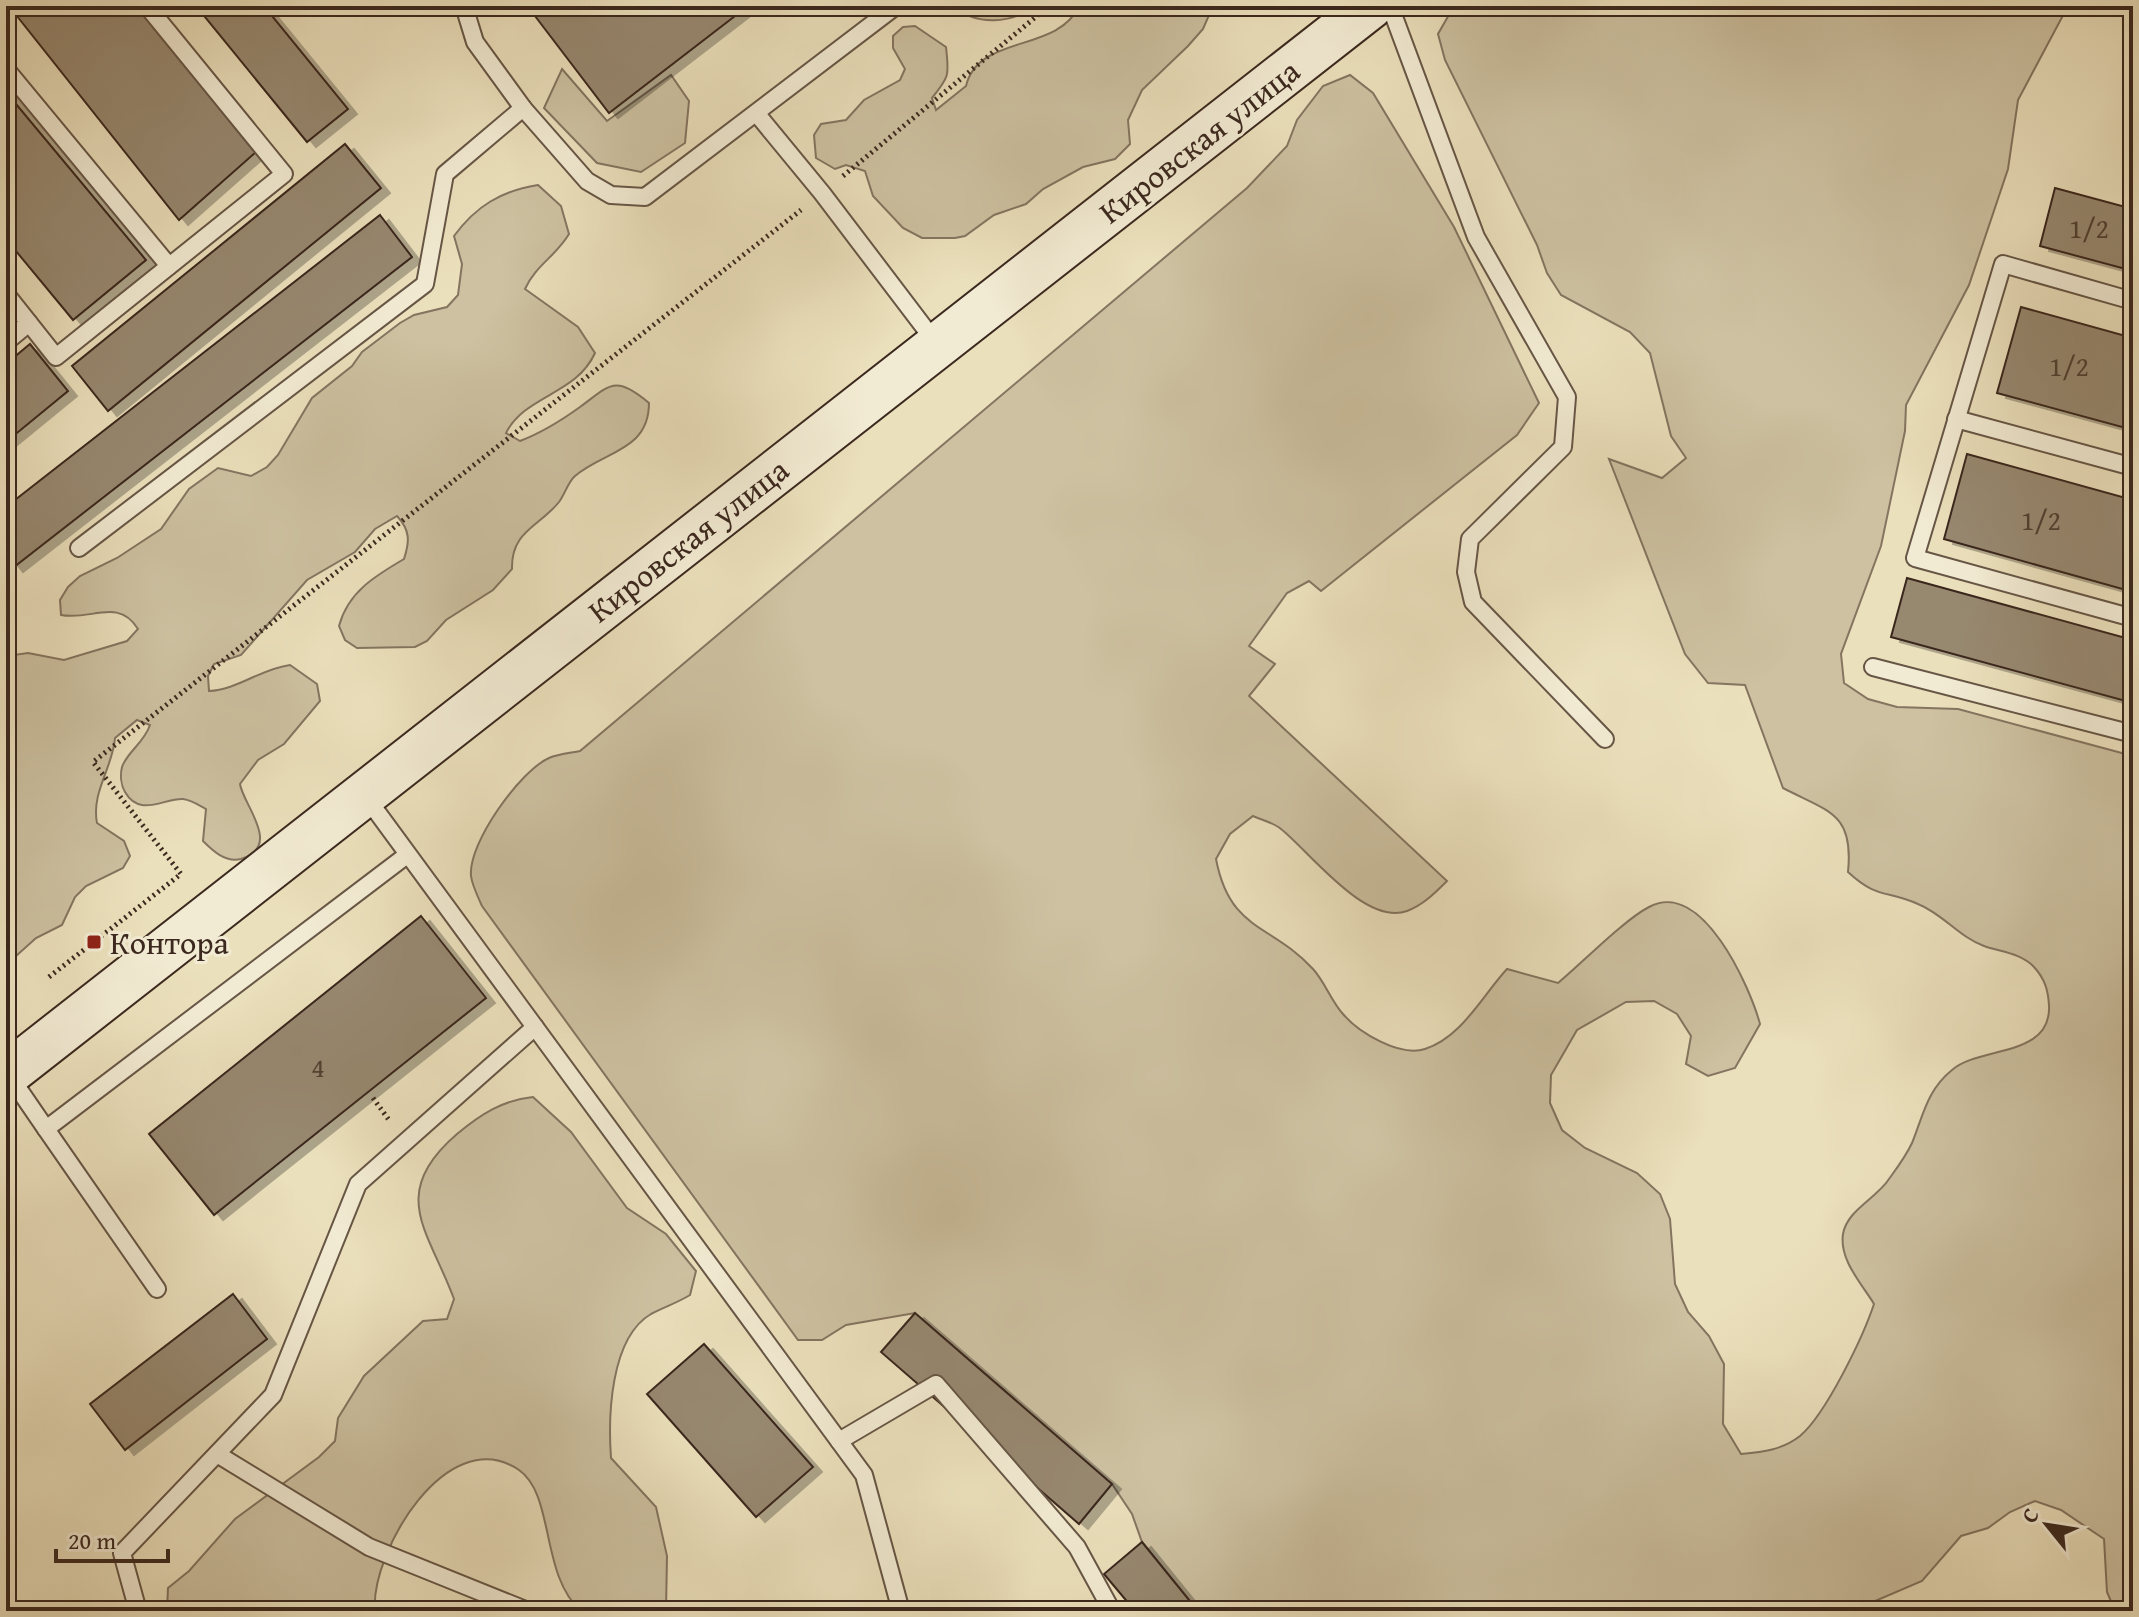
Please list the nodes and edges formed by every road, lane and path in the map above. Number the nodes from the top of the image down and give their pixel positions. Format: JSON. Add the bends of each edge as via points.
{"nodes":[{"id":1,"x":147,"y":6,"type":"edge"},
{"id":2,"x":464,"y":6,"type":"edge"},
{"id":3,"x":896,"y":6,"type":"edge"},
{"id":4,"x":1049,"y":6,"type":"edge"},
{"id":5,"x":1371,"y":6,"type":"edge"},
{"id":6,"x":1390,"y":6,"type":"edge"},
{"id":7,"x":6,"y":69,"type":"edge"},
{"id":8,"x":523,"y":108,"type":"junction"},
{"id":9,"x":757,"y":114,"type":"junction"},
{"id":10,"x":822,"y":193,"type":"junction"},
{"id":11,"x":169,"y":266,"type":"junction"},
{"id":12,"x":6,"y":294,"type":"edge"},
{"id":13,"x":2133,"y":301,"type":"edge"},
{"id":14,"x":29,"y":323,"type":"junction"},
{"id":15,"x":6,"y":342,"type":"edge"},
{"id":16,"x":938,"y":345,"type":"junction"},
{"id":17,"x":1956,"y":419,"type":"junction"},
{"id":18,"x":2133,"y":467,"type":"edge"},
{"id":19,"x":79,"y":548,"type":"dead end"},
{"id":20,"x":2133,"y":618,"type":"edge"},
{"id":21,"x":1873,"y":667,"type":"dead end"},
{"id":22,"x":2133,"y":734,"type":"edge"},
{"id":23,"x":1605,"y":739,"type":"dead end"},
{"id":24,"x":364,"y":794,"type":"junction"},
{"id":25,"x":407,"y":855,"type":"junction"},
{"id":26,"x":49,"y":977,"type":"dead end"},
{"id":27,"x":535,"y":1027,"type":"junction"},
{"id":28,"x":7,"y":1075,"type":"edge"},
{"id":29,"x":46,"y":1129,"type":"junction"},
{"id":30,"x":157,"y":1289,"type":"dead end"},
{"id":31,"x":839,"y":1441,"type":"junction"},
{"id":32,"x":217,"y":1454,"type":"junction"},
{"id":33,"x":521,"y":1608,"type":"edge"},
{"id":34,"x":138,"y":1611,"type":"edge"},
{"id":35,"x":482,"y":1611,"type":"edge"},
{"id":36,"x":901,"y":1611,"type":"edge"},
{"id":37,"x":1112,"y":1611,"type":"edge"}],
"edges":[{"from":1,"to":11,"type":"lane","via":[[284,174]]},
{"from":2,"to":8,"type":"lane","via":[[475,42]]},
{"from":3,"to":9,"type":"lane"},
{"from":4,"to":10,"type":"path"},
{"from":5,"to":16,"type":"main road","name":"Кировская улица"},
{"from":6,"to":23,"type":"lane","via":[[1476,237],[1567,397],[1563,447],[1470,539],[1466,572],[1473,602]]},
{"from":7,"to":11,"type":"lane"},
{"from":8,"to":9,"type":"lane","via":[[587,181],[611,195],[645,197]]},
{"from":8,"to":19,"type":"lane","via":[[445,174],[425,284]]},
{"from":9,"to":10,"type":"lane"},
{"from":10,"to":16,"type":"lane"},
{"from":10,"to":26,"type":"path","via":[[93,762],[181,874]]},
{"from":11,"to":14,"type":"lane","via":[[56,357]]},
{"from":12,"to":14,"type":"lane"},
{"from":13,"to":17,"type":"lane","via":[[2003,264]]},
{"from":14,"to":15,"type":"lane"},
{"from":16,"to":24,"type":"main road","name":"Кировская улица"},
{"from":17,"to":18,"type":"lane"},
{"from":17,"to":20,"type":"lane","via":[[1915,558]]},
{"from":21,"to":22,"type":"lane"},
{"from":24,"to":25,"type":"lane"},
{"from":24,"to":28,"type":"main road","name":"Кировская улица"},
{"from":25,"to":27,"type":"lane"},
{"from":25,"to":29,"type":"lane"},
{"from":27,"to":31,"type":"lane"},
{"from":27,"to":32,"type":"lane","via":[[358,1184],[273,1395]]},
{"from":28,"to":29,"type":"lane"},
{"from":29,"to":30,"type":"lane"},
{"from":31,"to":36,"type":"lane","via":[[864,1475]]},
{"from":31,"to":37,"type":"lane","via":[[936,1384],[1077,1547]]},
{"from":32,"to":33,"type":"lane","via":[[369,1547]]},
{"from":32,"to":34,"type":"lane","via":[[122,1553]]},
{"from":33,"to":35,"type":"lane"}]}
